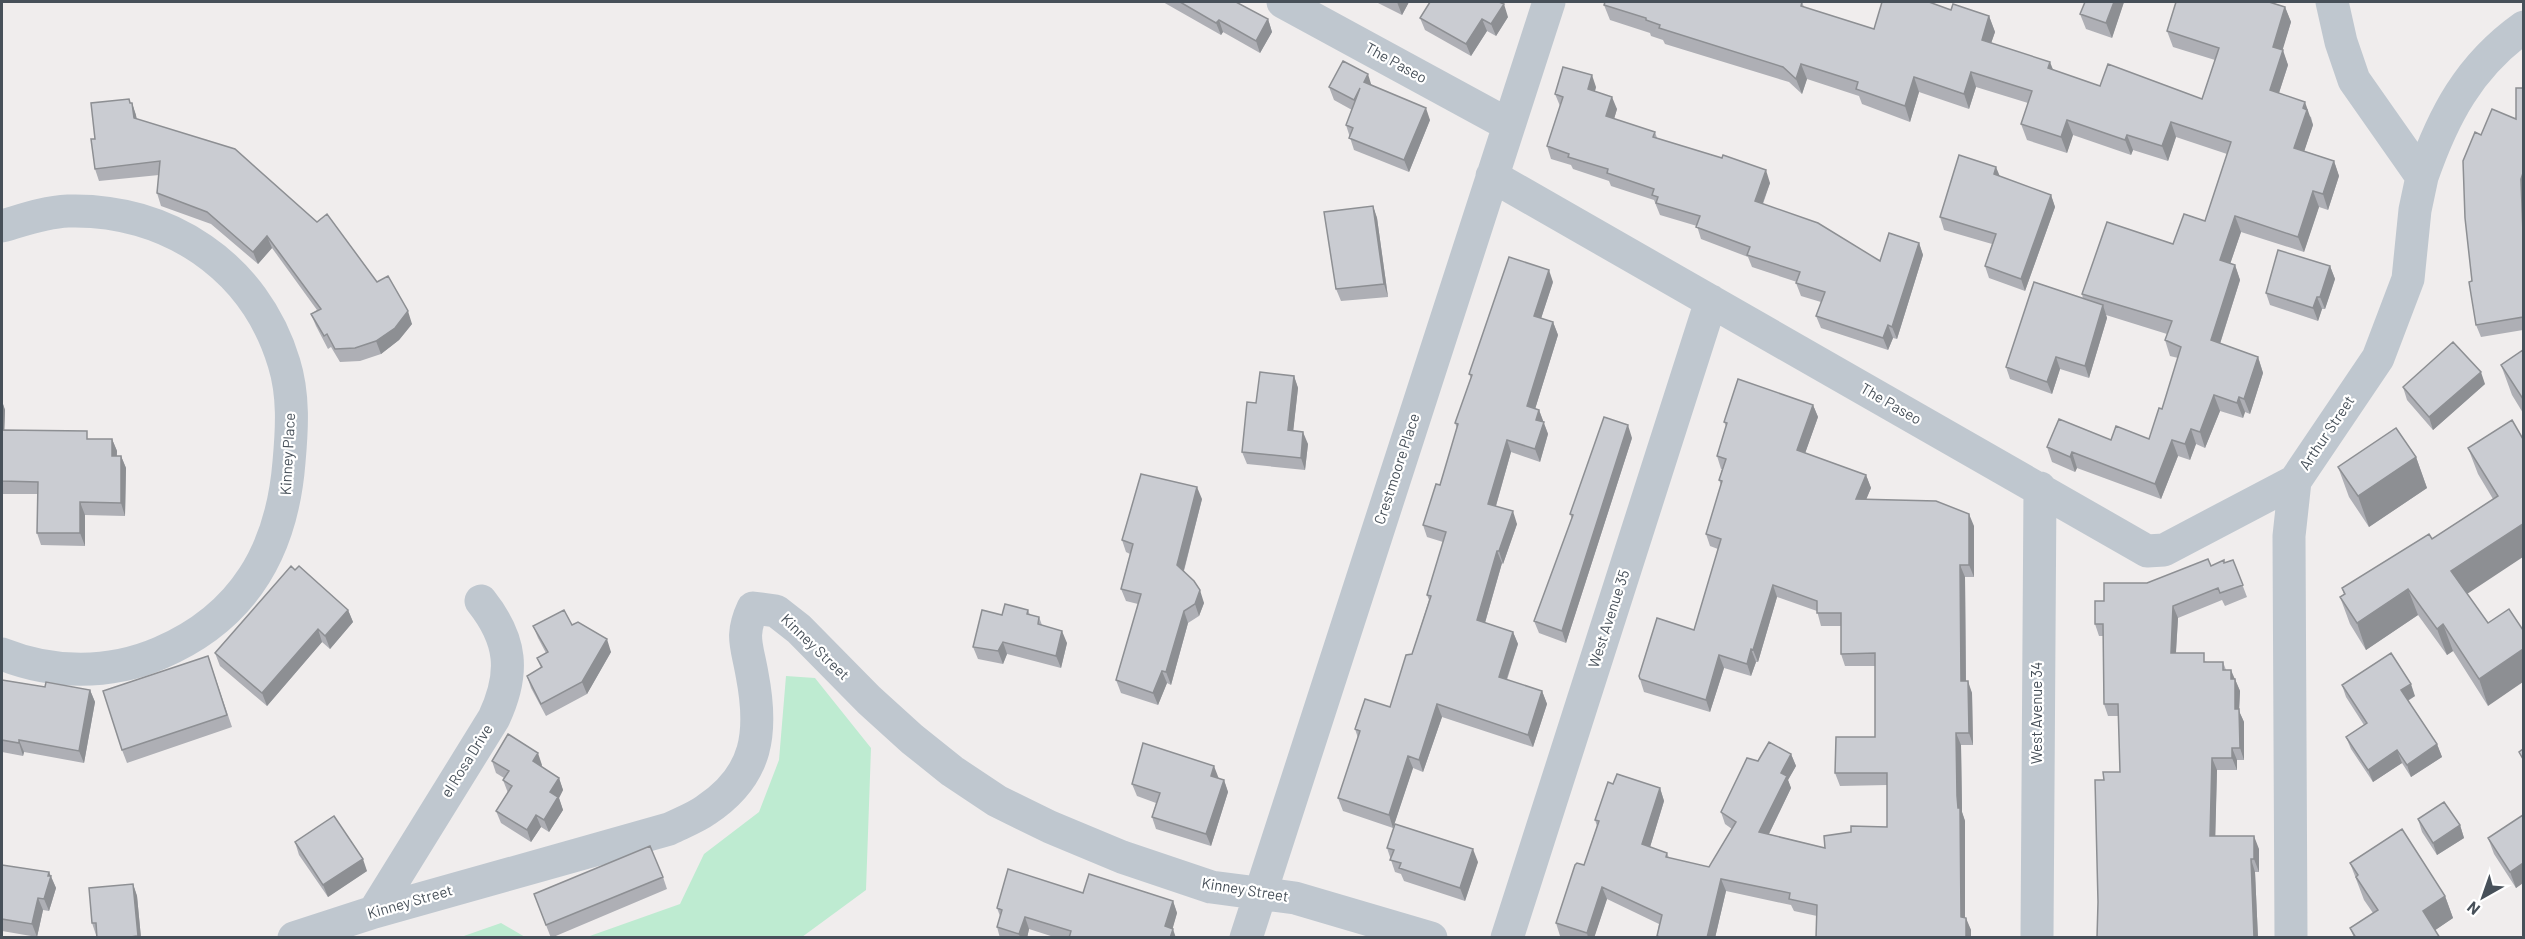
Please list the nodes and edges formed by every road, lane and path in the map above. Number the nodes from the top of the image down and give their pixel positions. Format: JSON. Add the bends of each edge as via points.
{"nodes":[{"id":1,"x":1283,"y":2,"type":"edge"},
{"id":2,"x":1548,"y":2,"type":"edge"},
{"id":3,"x":2332,"y":2,"type":"edge"},
{"id":4,"x":2523,"y":27,"type":"edge"},
{"id":5,"x":1509,"y":125,"type":"junction"},
{"id":6,"x":1492,"y":176,"type":"junction"},
{"id":7,"x":2422,"y":177,"type":"junction"},
{"id":8,"x":2,"y":226,"type":"edge"},
{"id":9,"x":1711,"y":301,"type":"junction"},
{"id":10,"x":2295,"y":481,"type":"junction"},
{"id":11,"x":2040,"y":488,"type":"junction"},
{"id":12,"x":481,"y":601,"type":"dead end"},
{"id":13,"x":2,"y":654,"type":"edge"},
{"id":14,"x":1262,"y":892,"type":"junction"},
{"id":15,"x":374,"y":912,"type":"junction"},
{"id":16,"x":294,"y":938,"type":"edge"},
{"id":17,"x":1246,"y":938,"type":"edge"},
{"id":18,"x":1431,"y":938,"type":"edge"},
{"id":19,"x":1507,"y":938,"type":"edge"},
{"id":20,"x":2037,"y":938,"type":"edge"},
{"id":21,"x":2291,"y":938,"type":"edge"}],
"edges":[{"from":1,"to":5,"type":"street","name":"The Paseo"},
{"from":2,"to":5,"type":"street","name":"Crestmoore Place"},
{"from":3,"to":7,"type":"street","via":[[2354,80]]},
{"from":4,"to":7,"type":"street","name":"Arthur Street","via":[[2485,62],[2458,95],[2438,133]]},
{"from":5,"to":6,"type":"street","name":"Crestmoore Place"},
{"from":6,"to":9,"type":"street","name":"The Paseo"},
{"from":6,"to":14,"type":"street","name":"Crestmoore Place"},
{"from":7,"to":10,"type":"street","name":"Arthur Street","via":[[2408,279],[2378,358]]},
{"from":8,"to":13,"type":"street","name":"Kinney Place","via":[[66,211],[106,212],[145,220],[185,237],[221,263],[251,295],[271,329],[291,396],[292,432],[287,497],[271,545],[241,595],[215,621],[182,644],[145,660],[106,669],[62,670]]},
{"from":9,"to":11,"type":"street","name":"The Paseo"},
{"from":9,"to":19,"type":"street","name":"West Avenue 35"},
{"from":10,"to":11,"type":"street","name":"The Paseo","via":[[2164,550],[2148,551]]},
{"from":10,"to":21,"type":"street","name":"Arthur Street","via":[[2289,536]]},
{"from":11,"to":20,"type":"street","name":"West Avenue 34"},
{"from":12,"to":15,"type":"street","name":"el Rosa Drive","via":[[496,620],[505,643],[509,668],[504,697]]},
{"from":14,"to":15,"type":"street","name":"Kinney Street","via":[[1211,887],[1122,857],[998,801],[912,739],[799,628],[776,611],[753,608],[744,626],[759,730],[750,762],[732,789],[706,811],[669,829]]},
{"from":14,"to":17,"type":"street","name":"Crestmoore Place"},
{"from":14,"to":18,"type":"street","name":"Kinney Street"},
{"from":15,"to":16,"type":"street","name":"Kinney Street"}]}
